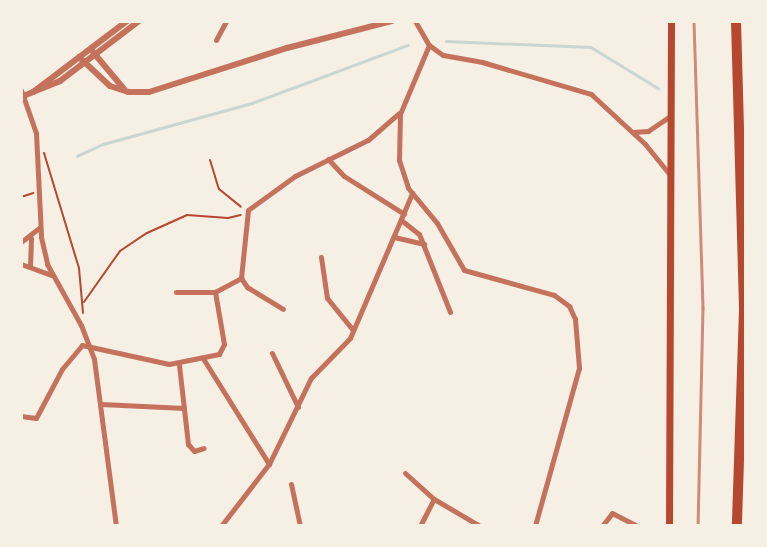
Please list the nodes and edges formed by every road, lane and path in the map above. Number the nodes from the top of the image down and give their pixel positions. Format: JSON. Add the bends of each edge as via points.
{"nodes":[{"id":1,"x":127,"y":21,"type":"edge"},
{"id":2,"x":138,"y":21,"type":"edge"},
{"id":3,"x":226,"y":21,"type":"edge"},
{"id":4,"x":392,"y":21,"type":"edge"},
{"id":5,"x":415,"y":21,"type":"edge"},
{"id":6,"x":671,"y":21,"type":"edge"},
{"id":7,"x":736,"y":21,"type":"edge"},
{"id":8,"x":216,"y":40,"type":"dead end"},
{"id":9,"x":429,"y":45,"type":"junction"},
{"id":10,"x":93,"y":52,"type":"junction"},
{"id":11,"x":82,"y":60,"type":"junction"},
{"id":12,"x":21,"y":90,"type":"edge"},
{"id":13,"x":128,"y":92,"type":"junction"},
{"id":14,"x":21,"y":97,"type":"edge"},
{"id":15,"x":401,"y":110,"type":"junction"},
{"id":16,"x":670,"y":116,"type":"junction"},
{"id":17,"x":631,"y":131,"type":"junction"},
{"id":18,"x":36,"y":144,"type":"junction"},
{"id":19,"x":328,"y":159,"type":"junction"},
{"id":20,"x":210,"y":160,"type":"dead end"},
{"id":21,"x":670,"y":175,"type":"junction"},
{"id":22,"x":37,"y":191,"type":"junction"},
{"id":23,"x":412,"y":193,"type":"junction"},
{"id":24,"x":21,"y":197,"type":"edge"},
{"id":25,"x":248,"y":210,"type":"junction"},
{"id":26,"x":403,"y":217,"type":"junction"},
{"id":27,"x":40,"y":227,"type":"junction"},
{"id":28,"x":394,"y":237,"type":"junction"},
{"id":29,"x":31,"y":238,"type":"junction"},
{"id":30,"x":21,"y":242,"type":"edge"},
{"id":31,"x":424,"y":244,"type":"junction"},
{"id":32,"x":321,"y":257,"type":"dead end"},
{"id":33,"x":24,"y":266,"type":"edge"},
{"id":34,"x":51,"y":275,"type":"junction"},
{"id":35,"x":242,"y":278,"type":"junction"},
{"id":36,"x":176,"y":292,"type":"dead end"},
{"id":37,"x":215,"y":292,"type":"junction"},
{"id":38,"x":84,"y":302,"type":"junction"},
{"id":39,"x":283,"y":309,"type":"dead end"},
{"id":40,"x":450,"y":312,"type":"dead end"},
{"id":41,"x":81,"y":325,"type":"junction"},
{"id":42,"x":353,"y":330,"type":"junction"},
{"id":43,"x":90,"y":345,"type":"junction"},
{"id":44,"x":272,"y":353,"type":"dead end"},
{"id":45,"x":204,"y":360,"type":"junction"},
{"id":46,"x":179,"y":365,"type":"junction"},
{"id":47,"x":100,"y":404,"type":"junction"},
{"id":48,"x":298,"y":407,"type":"junction"},
{"id":49,"x":184,"y":408,"type":"junction"},
{"id":50,"x":21,"y":416,"type":"edge"},
{"id":51,"x":204,"y":448,"type":"dead end"},
{"id":52,"x":269,"y":464,"type":"junction"},
{"id":53,"x":405,"y":473,"type":"dead end"},
{"id":54,"x":291,"y":484,"type":"dead end"},
{"id":55,"x":434,"y":499,"type":"junction"},
{"id":56,"x":116,"y":526,"type":"edge"},
{"id":57,"x":221,"y":526,"type":"edge"},
{"id":58,"x":300,"y":526,"type":"edge"},
{"id":59,"x":420,"y":526,"type":"edge"},
{"id":60,"x":480,"y":526,"type":"edge"},
{"id":61,"x":535,"y":526,"type":"edge"},
{"id":62,"x":602,"y":526,"type":"edge"},
{"id":63,"x":637,"y":526,"type":"edge"},
{"id":64,"x":669,"y":526,"type":"edge"},
{"id":65,"x":737,"y":526,"type":"edge"}],
"edges":[{"from":1,"to":10,"type":"street"},
{"from":2,"to":10,"type":"street"},
{"from":3,"to":8,"type":"street"},
{"from":4,"to":13,"type":"street","via":[[286,48],[149,92]]},
{"from":5,"to":9,"type":"street"},
{"from":6,"to":16,"type":"main road"},
{"from":7,"to":65,"type":"highway","via":[[744,310]]},
{"from":9,"to":15,"type":"street"},
{"from":9,"to":17,"type":"street","via":[[453,59],[482,62],[591,94]]},
{"from":10,"to":11,"type":"street"},
{"from":10,"to":13,"type":"street"},
{"from":11,"to":13,"type":"street","via":[[102,82]]},
{"from":11,"to":14,"type":"street"},
{"from":12,"to":18,"type":"street"},
{"from":15,"to":19,"type":"street","via":[[368,140]]},
{"from":15,"to":23,"type":"street","via":[[399,160]]},
{"from":16,"to":17,"type":"street","via":[[648,131]]},
{"from":16,"to":21,"type":"main road"},
{"from":17,"to":21,"type":"street"},
{"from":18,"to":22,"type":"street"},
{"from":18,"to":38,"type":"path","via":[[46,156],[57,189]]},
{"from":19,"to":25,"type":"street","via":[[282,184]]},
{"from":19,"to":26,"type":"street","via":[[344,176]]},
{"from":20,"to":25,"type":"path","via":[[219,189]]},
{"from":21,"to":64,"type":"main road"},
{"from":22,"to":24,"type":"path"},
{"from":22,"to":27,"type":"street"},
{"from":23,"to":26,"type":"street"},
{"from":23,"to":61,"type":"street","via":[[438,223],[464,270],[554,295],[569,306],[575,319],[579,368]]},
{"from":25,"to":35,"type":"street"},
{"from":25,"to":38,"type":"path","via":[[228,218],[187,215],[147,233],[120,251]]},
{"from":26,"to":28,"type":"street"},
{"from":26,"to":31,"type":"street"},
{"from":27,"to":29,"type":"street"},
{"from":27,"to":34,"type":"street"},
{"from":28,"to":31,"type":"street"},
{"from":28,"to":42,"type":"street"},
{"from":29,"to":30,"type":"street"},
{"from":29,"to":33,"type":"street"},
{"from":31,"to":40,"type":"street"},
{"from":32,"to":42,"type":"street","via":[[327,298]]},
{"from":33,"to":34,"type":"street"},
{"from":34,"to":41,"type":"street"},
{"from":35,"to":37,"type":"street"},
{"from":35,"to":39,"type":"street","via":[[247,287]]},
{"from":36,"to":37,"type":"street"},
{"from":37,"to":45,"type":"street","via":[[225,344],[219,354]]},
{"from":38,"to":41,"type":"path"},
{"from":41,"to":43,"type":"street"},
{"from":42,"to":48,"type":"street","via":[[311,378]]},
{"from":43,"to":46,"type":"street"},
{"from":43,"to":47,"type":"street"},
{"from":43,"to":50,"type":"street","via":[[82,345],[71,356],[36,418]]},
{"from":44,"to":48,"type":"street"},
{"from":45,"to":46,"type":"street"},
{"from":45,"to":52,"type":"street"},
{"from":46,"to":49,"type":"street"},
{"from":47,"to":49,"type":"street"},
{"from":47,"to":56,"type":"street"},
{"from":48,"to":52,"type":"street"},
{"from":49,"to":51,"type":"street","via":[[188,444],[194,451]]},
{"from":52,"to":57,"type":"street"},
{"from":53,"to":55,"type":"street"},
{"from":54,"to":58,"type":"street"},
{"from":55,"to":59,"type":"street"},
{"from":55,"to":60,"type":"street"},
{"from":62,"to":63,"type":"street","via":[[612,513]]}]}
